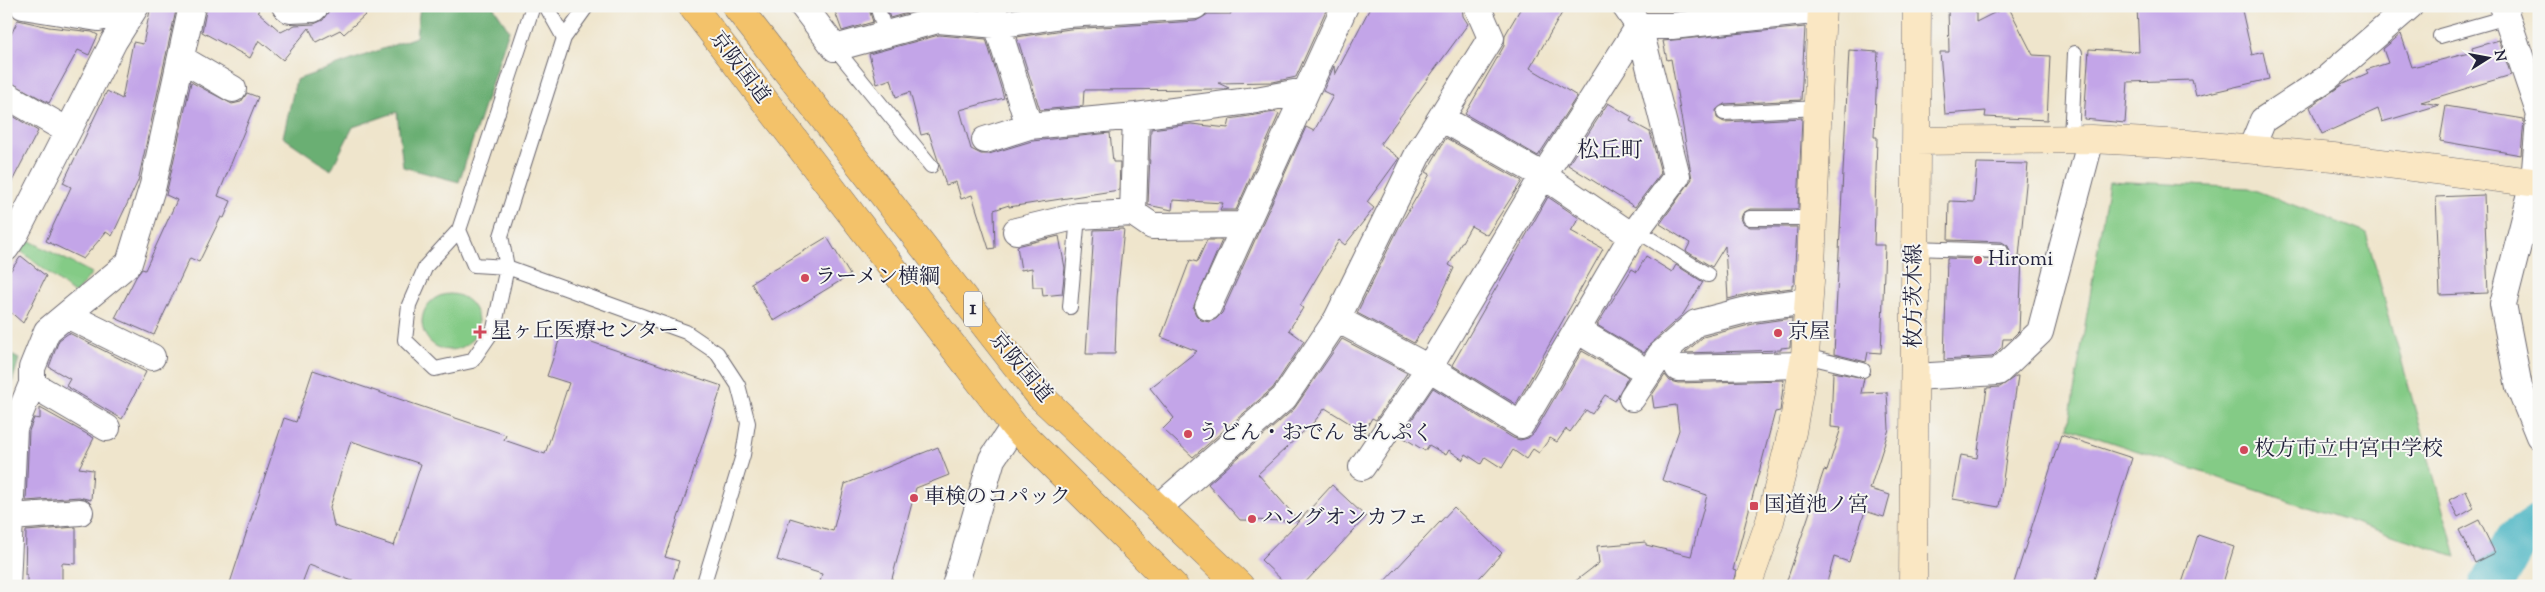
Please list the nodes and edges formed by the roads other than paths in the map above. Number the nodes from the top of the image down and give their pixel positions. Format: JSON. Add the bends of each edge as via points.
{"nodes":[{"id":1,"x":23,"y":6,"type":"edge"},
{"id":2,"x":192,"y":6,"type":"edge"},
{"id":3,"x":285,"y":6,"type":"edge"},
{"id":4,"x":316,"y":6,"type":"edge"},
{"id":5,"x":533,"y":6,"type":"edge"},
{"id":6,"x":546,"y":6,"type":"edge"},
{"id":7,"x":587,"y":6,"type":"edge"},
{"id":8,"x":692,"y":6,"type":"edge"},
{"id":9,"x":736,"y":6,"type":"edge"},
{"id":10,"x":803,"y":6,"type":"edge"},
{"id":11,"x":876,"y":6,"type":"edge"},
{"id":12,"x":1345,"y":6,"type":"edge"},
{"id":13,"x":1477,"y":6,"type":"edge"},
{"id":14,"x":1917,"y":6,"type":"edge"},
{"id":15,"x":2410,"y":6,"type":"edge"},
{"id":16,"x":133,"y":7,"type":"edge"},
{"id":17,"x":1191,"y":7,"type":"edge"},
{"id":18,"x":1822,"y":8,"type":"edge"},
{"id":19,"x":1068,"y":10,"type":"edge"},
{"id":20,"x":2505,"y":12,"type":"edge"},
{"id":21,"x":995,"y":16,"type":"edge"},
{"id":22,"x":1632,"y":16,"type":"edge"},
{"id":23,"x":886,"y":34,"type":"junction"},
{"id":24,"x":2440,"y":36,"type":"dead end"},
{"id":25,"x":564,"y":38,"type":"junction"},
{"id":26,"x":835,"y":48,"type":"junction"},
{"id":27,"x":2075,"y":53,"type":"dead end"},
{"id":28,"x":182,"y":59,"type":"junction"},
{"id":29,"x":233,"y":89,"type":"dead end"},
{"id":30,"x":1305,"y":91,"type":"junction"},
{"id":31,"x":6,"y":95,"type":"edge"},
{"id":32,"x":1817,"y":108,"type":"junction"},
{"id":33,"x":2539,"y":112,"type":"edge"},
{"id":34,"x":1724,"y":113,"type":"dead end"},
{"id":35,"x":1136,"y":116,"type":"junction"},
{"id":36,"x":1441,"y":118,"type":"junction"},
{"id":37,"x":2539,"y":120,"type":"edge"},
{"id":38,"x":1030,"y":126,"type":"junction"},
{"id":39,"x":68,"y":131,"type":"junction"},
{"id":40,"x":2081,"y":139,"type":"junction"},
{"id":41,"x":985,"y":140,"type":"dead end"},
{"id":42,"x":1916,"y":141,"type":"junction"},
{"id":43,"x":2251,"y":149,"type":"junction"},
{"id":44,"x":931,"y":166,"type":"dead end"},
{"id":45,"x":1544,"y":176,"type":"junction"},
{"id":46,"x":2536,"y":183,"type":"edge"},
{"id":47,"x":1133,"y":213,"type":"junction"},
{"id":48,"x":1078,"y":216,"type":"junction"},
{"id":49,"x":1750,"y":218,"type":"dead end"},
{"id":50,"x":1813,"y":218,"type":"junction"},
{"id":51,"x":1246,"y":225,"type":"junction"},
{"id":52,"x":459,"y":230,"type":"junction"},
{"id":53,"x":1016,"y":231,"type":"dead end"},
{"id":54,"x":1634,"y":233,"type":"junction"},
{"id":55,"x":6,"y":248,"type":"edge"},
{"id":56,"x":1915,"y":248,"type":"junction"},
{"id":57,"x":2001,"y":252,"type":"dead end"},
{"id":58,"x":506,"y":268,"type":"junction"},
{"id":59,"x":1708,"y":275,"type":"dead end"},
{"id":60,"x":1809,"y":301,"type":"junction"},
{"id":61,"x":1070,"y":307,"type":"dead end"},
{"id":62,"x":1208,"y":307,"type":"dead end"},
{"id":63,"x":67,"y":315,"type":"junction"},
{"id":64,"x":1337,"y":319,"type":"junction"},
{"id":65,"x":1577,"y":330,"type":"junction"},
{"id":66,"x":152,"y":357,"type":"dead end"},
{"id":67,"x":1804,"y":361,"type":"junction"},
{"id":68,"x":1634,"y":364,"type":"dead end"},
{"id":69,"x":1429,"y":368,"type":"junction"},
{"id":70,"x":1678,"y":368,"type":"dead end"},
{"id":71,"x":1863,"y":370,"type":"dead end"},
{"id":72,"x":1914,"y":377,"type":"junction"},
{"id":73,"x":32,"y":384,"type":"junction"},
{"id":74,"x":1632,"y":398,"type":"dead end"},
{"id":75,"x":1014,"y":426,"type":"junction"},
{"id":76,"x":107,"y":428,"type":"dead end"},
{"id":77,"x":2539,"y":436,"type":"edge"},
{"id":78,"x":1362,"y":467,"type":"dead end"},
{"id":79,"x":1159,"y":507,"type":"junction"},
{"id":80,"x":80,"y":512,"type":"dead end"},
{"id":81,"x":8,"y":516,"type":"edge"},
{"id":82,"x":7,"y":586,"type":"edge"},
{"id":83,"x":703,"y":586,"type":"edge"},
{"id":84,"x":955,"y":586,"type":"edge"},
{"id":85,"x":1174,"y":586,"type":"edge"},
{"id":86,"x":1240,"y":586,"type":"edge"},
{"id":87,"x":1747,"y":586,"type":"edge"},
{"id":88,"x":1913,"y":586,"type":"edge"}],
"edges":[{"from":1,"to":16,"type":"street","via":[[98,18]]},
{"from":2,"to":28,"type":"street"},
{"from":3,"to":4,"type":"street","via":[[290,10],[313,9]]},
{"from":5,"to":52,"type":"lane"},
{"from":6,"to":25,"type":"lane"},
{"from":7,"to":25,"type":"lane"},
{"from":8,"to":75,"type":"highway","name":"京阪国道","number":"1"},
{"from":9,"to":79,"type":"highway","name":"京阪国道","number":"1","via":[[1040,396]]},
{"from":10,"to":26,"type":"street"},
{"from":11,"to":23,"type":"lane"},
{"from":12,"to":30,"type":"street"},
{"from":13,"to":36,"type":"street","via":[[1491,38]]},
{"from":14,"to":42,"type":"street","name":"枚方茨木線"},
{"from":15,"to":43,"type":"street","via":[[2327,78],[2264,120]]},
{"from":16,"to":39,"type":"street"},
{"from":17,"to":19,"type":"street"},
{"from":18,"to":22,"type":"street","via":[[1672,26]]},
{"from":18,"to":32,"type":"street"},
{"from":19,"to":21,"type":"street"},
{"from":20,"to":24,"type":"lane"},
{"from":20,"to":33,"type":"street"},
{"from":21,"to":23,"type":"street","via":[[938,20]]},
{"from":21,"to":38,"type":"street"},
{"from":22,"to":45,"type":"street"},
{"from":22,"to":54,"type":"street","via":[[1677,176]]},
{"from":23,"to":26,"type":"street"},
{"from":25,"to":58,"type":"lane","via":[[501,236]]},
{"from":26,"to":44,"type":"lane"},
{"from":27,"to":40,"type":"lane"},
{"from":28,"to":29,"type":"street"},
{"from":28,"to":63,"type":"street","via":[[153,185],[129,263]]},
{"from":30,"to":35,"type":"street"},
{"from":30,"to":51,"type":"street"},
{"from":31,"to":39,"type":"street"},
{"from":32,"to":34,"type":"lane"},
{"from":32,"to":50,"type":"street"},
{"from":35,"to":38,"type":"street"},
{"from":35,"to":47,"type":"street"},
{"from":36,"to":45,"type":"street"},
{"from":36,"to":64,"type":"street","via":[[1418,154]]},
{"from":37,"to":46,"type":"street"},
{"from":38,"to":41,"type":"street"},
{"from":39,"to":55,"type":"street"},
{"from":40,"to":42,"type":"street"},
{"from":40,"to":43,"type":"street"},
{"from":40,"to":72,"type":"street","via":[[2040,332],[1998,372]]},
{"from":42,"to":56,"type":"street","name":"枚方茨木線"},
{"from":43,"to":46,"type":"street"},
{"from":45,"to":54,"type":"street"},
{"from":45,"to":69,"type":"street"},
{"from":46,"to":77,"type":"street","via":[[2503,304],[2519,387]]},
{"from":47,"to":48,"type":"street"},
{"from":47,"to":51,"type":"street","via":[[1152,226]]},
{"from":48,"to":53,"type":"street"},
{"from":48,"to":61,"type":"lane"},
{"from":49,"to":50,"type":"lane"},
{"from":50,"to":60,"type":"street"},
{"from":51,"to":62,"type":"street"},
{"from":52,"to":58,"type":"lane","via":[[474,265]]},
{"from":52,"to":58,"type":"lane","via":[[426,266],[409,304],[405,340],[435,369],[472,361],[494,329]]},
{"from":54,"to":59,"type":"lane"},
{"from":54,"to":65,"type":"street"},
{"from":56,"to":57,"type":"lane"},
{"from":56,"to":72,"type":"street","name":"枚方茨木線"},
{"from":58,"to":83,"type":"lane","via":[[686,332],[717,353],[738,385],[748,423],[743,456]]},
{"from":60,"to":67,"type":"street"},
{"from":60,"to":74,"type":"street","via":[[1754,308],[1696,323],[1661,354]]},
{"from":63,"to":66,"type":"street"},
{"from":63,"to":73,"type":"street","via":[[48,331],[32,368]]},
{"from":64,"to":69,"type":"street"},
{"from":64,"to":79,"type":"street","via":[[1284,398]]},
{"from":65,"to":68,"type":"street"},
{"from":65,"to":69,"type":"street","via":[[1521,425]]},
{"from":67,"to":70,"type":"street"},
{"from":67,"to":71,"type":"lane"},
{"from":67,"to":87,"type":"street","via":[[1792,432],[1770,521]]},
{"from":69,"to":78,"type":"street"},
{"from":72,"to":88,"type":"street","name":"枚方茨木線"},
{"from":73,"to":76,"type":"street"},
{"from":73,"to":81,"type":"street","via":[[14,428]]},
{"from":75,"to":84,"type":"street","via":[[992,459]]},
{"from":75,"to":85,"type":"highway","name":"京阪国道","number":"1"},
{"from":79,"to":86,"type":"highway","name":"京阪国道","number":"1"},
{"from":80,"to":81,"type":"street"},
{"from":81,"to":82,"type":"street"}]}
